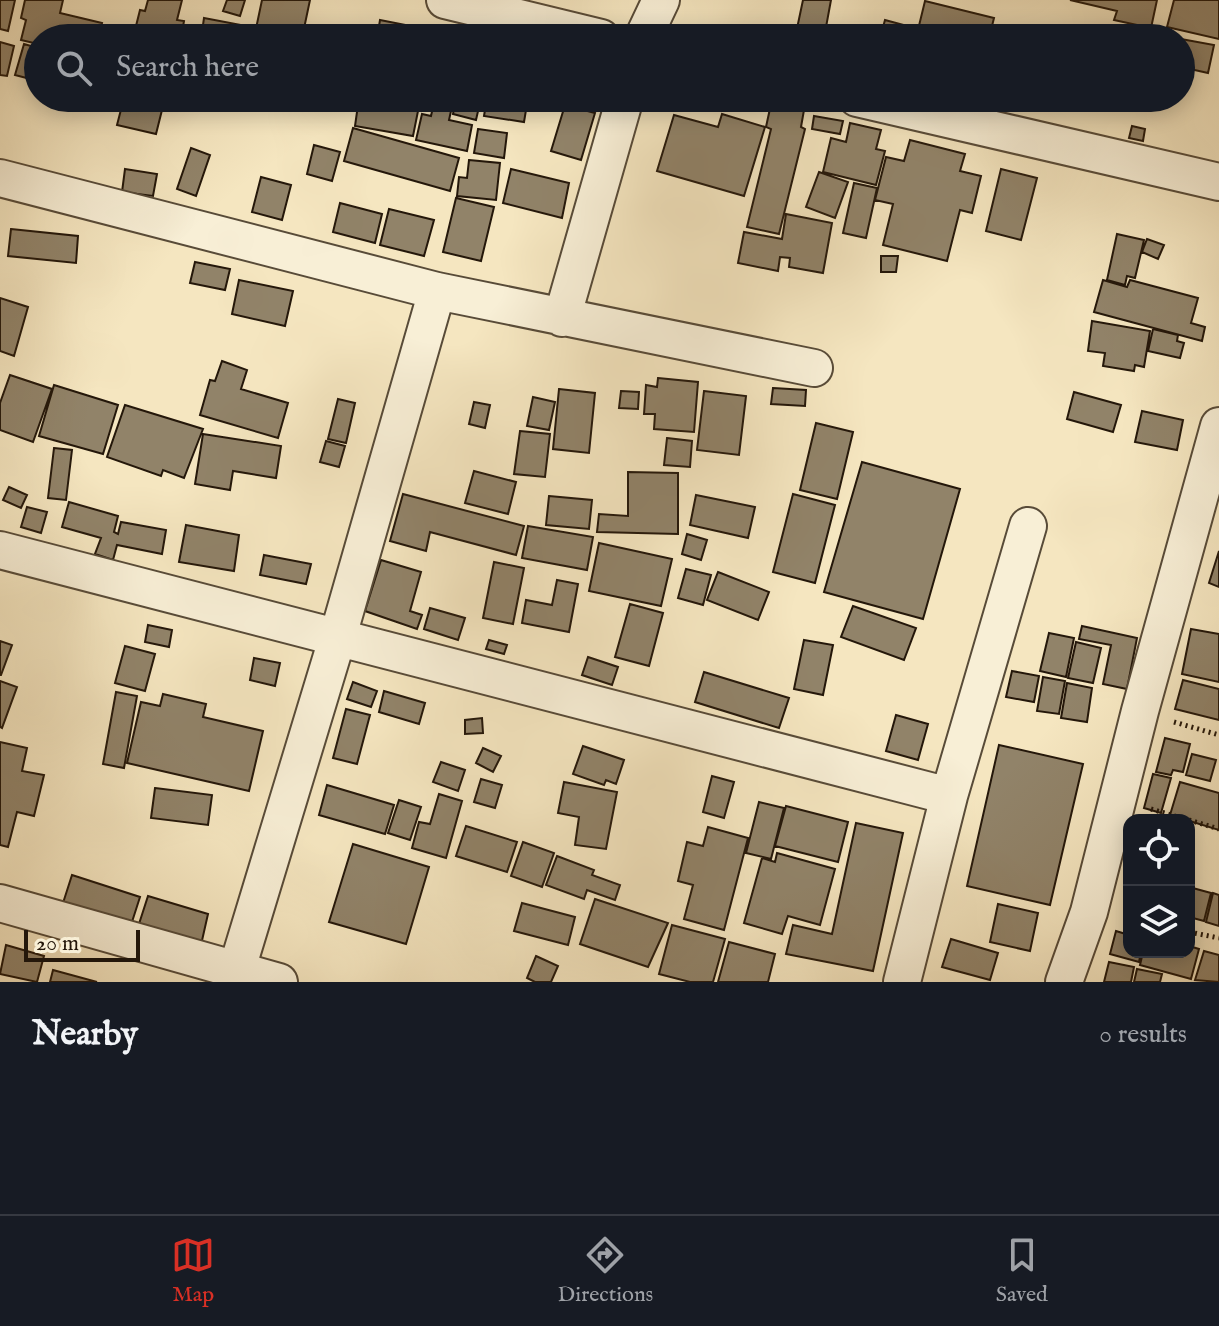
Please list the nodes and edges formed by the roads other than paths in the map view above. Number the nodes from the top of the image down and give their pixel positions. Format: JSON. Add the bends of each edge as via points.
{"nodes":[{"id":1,"x":445,"y":0,"type":"edge"},
{"id":2,"x":661,"y":0,"type":"edge"},
{"id":3,"x":544,"y":24,"type":"edge"},
{"id":4,"x":650,"y":24,"type":"edge"},
{"id":5,"x":621,"y":112,"type":"edge"},
{"id":6,"x":917,"y":112,"type":"edge"},
{"id":7,"x":0,"y":178,"type":"edge"},
{"id":8,"x":1219,"y":182,"type":"edge"},
{"id":9,"x":437,"y":291,"type":"junction"},
{"id":10,"x":562,"y":318,"type":"junction"},
{"id":11,"x":814,"y":368,"type":"dead end"},
{"id":12,"x":1219,"y":426,"type":"edge"},
{"id":13,"x":1210,"y":492,"type":"edge"},
{"id":14,"x":1028,"y":526,"type":"dead end"},
{"id":15,"x":0,"y":550,"type":"edge"},
{"id":16,"x":338,"y":636,"type":"junction"},
{"id":17,"x":949,"y":796,"type":"junction"},
{"id":18,"x":0,"y":903,"type":"edge"},
{"id":19,"x":235,"y":976,"type":"edge"},
{"id":20,"x":279,"y":982,"type":"edge"},
{"id":21,"x":902,"y":982,"type":"edge"},
{"id":22,"x":1064,"y":982,"type":"edge"}],
"edges":[{"from":1,"to":3,"type":"street"},
{"from":2,"to":4,"type":"street"},
{"from":5,"to":10,"type":"street"},
{"from":6,"to":8,"type":"street"},
{"from":7,"to":9,"type":"street"},
{"from":9,"to":10,"type":"street"},
{"from":9,"to":16,"type":"street"},
{"from":10,"to":11,"type":"street"},
{"from":12,"to":13,"type":"street"},
{"from":13,"to":22,"type":"street","via":[[1140,711],[1089,912]]},
{"from":14,"to":17,"type":"street"},
{"from":15,"to":16,"type":"street"},
{"from":16,"to":17,"type":"street"},
{"from":16,"to":19,"type":"street"},
{"from":17,"to":21,"type":"street"},
{"from":18,"to":19,"type":"street"},
{"from":19,"to":20,"type":"street"}]}
